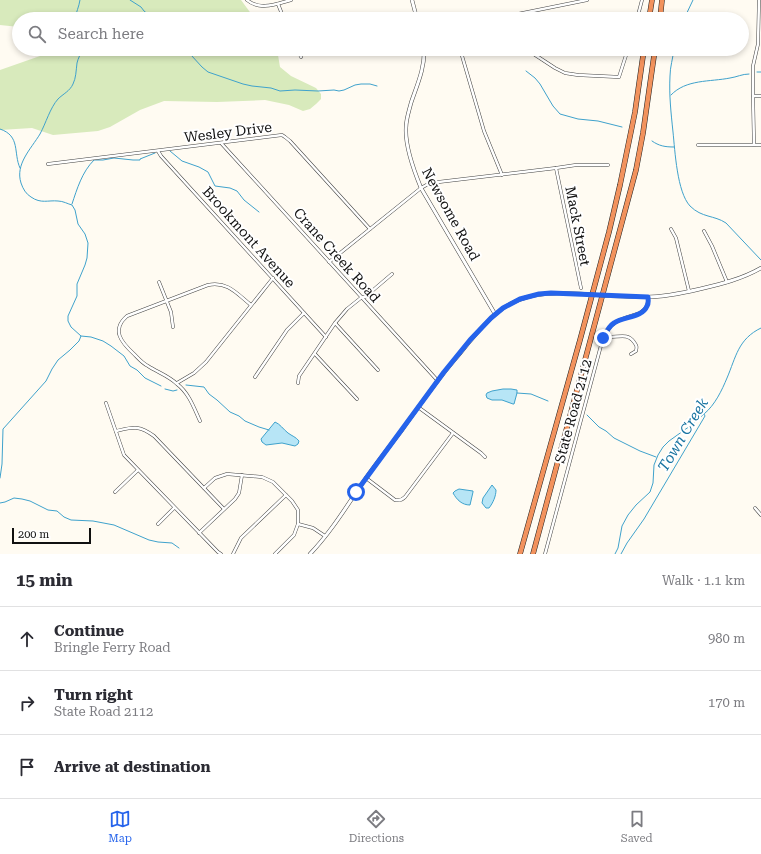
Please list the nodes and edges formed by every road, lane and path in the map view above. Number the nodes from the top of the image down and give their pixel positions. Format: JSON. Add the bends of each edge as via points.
{"nodes":[{"id":1,"x":247,"y":0,"type":"edge"},
{"id":2,"x":291,"y":0,"type":"edge"},
{"id":3,"x":412,"y":0,"type":"edge"},
{"id":4,"x":587,"y":0,"type":"edge"},
{"id":5,"x":642,"y":0,"type":"edge"},
{"id":6,"x":652,"y":0,"type":"edge"},
{"id":7,"x":662,"y":0,"type":"edge"},
{"id":8,"x":759,"y":0,"type":"edge"},
{"id":9,"x":278,"y":4,"type":"junction"},
{"id":10,"x":281,"y":12,"type":"edge"},
{"id":11,"x":415,"y":12,"type":"edge"},
{"id":12,"x":528,"y":12,"type":"edge"},
{"id":13,"x":639,"y":12,"type":"edge"},
{"id":14,"x":650,"y":12,"type":"edge"},
{"id":15,"x":661,"y":12,"type":"edge"},
{"id":16,"x":424,"y":56,"type":"edge"},
{"id":17,"x":462,"y":56,"type":"edge"},
{"id":18,"x":537,"y":56,"type":"edge"},
{"id":19,"x":626,"y":56,"type":"edge"},
{"id":20,"x":643,"y":56,"type":"edge"},
{"id":21,"x":654,"y":56,"type":"edge"},
{"id":22,"x":753,"y":96,"type":"junction"},
{"id":23,"x":761,"y":96,"type":"edge"},
{"id":24,"x":221,"y":142,"type":"junction"},
{"id":25,"x":698,"y":145,"type":"dead end"},
{"id":26,"x":754,"y":145,"type":"junction"},
{"id":27,"x":761,"y":145,"type":"edge"},
{"id":28,"x":158,"y":151,"type":"junction"},
{"id":29,"x":48,"y":164,"type":"dead end"},
{"id":30,"x":608,"y":165,"type":"dead end"},
{"id":31,"x":556,"y":168,"type":"junction"},
{"id":32,"x":502,"y":175,"type":"junction"},
{"id":33,"x":422,"y":188,"type":"junction"},
{"id":34,"x":370,"y":229,"type":"junction"},
{"id":35,"x":671,"y":229,"type":"dead end"},
{"id":36,"x":704,"y":231,"type":"dead end"},
{"id":37,"x":329,"y":262,"type":"junction"},
{"id":38,"x":761,"y":268,"type":"edge"},
{"id":39,"x":392,"y":274,"type":"dead end"},
{"id":40,"x":273,"y":278,"type":"junction"},
{"id":41,"x":159,"y":282,"type":"dead end"},
{"id":42,"x":727,"y":282,"type":"junction"},
{"id":43,"x":581,"y":288,"type":"dead end"},
{"id":44,"x":689,"y":291,"type":"junction"},
{"id":45,"x":362,"y":297,"type":"junction"},
{"id":46,"x":648,"y":297,"type":"junction"},
{"id":47,"x":167,"y":300,"type":"junction"},
{"id":48,"x":251,"y":305,"type":"junction"},
{"id":49,"x":304,"y":313,"type":"junction"},
{"id":50,"x":495,"y":314,"type":"junction"},
{"id":51,"x":335,"y":323,"type":"junction"},
{"id":52,"x":174,"y":327,"type":"dead end"},
{"id":53,"x":605,"y":334,"type":"junction"},
{"id":54,"x":326,"y":337,"type":"junction"},
{"id":55,"x":315,"y":354,"type":"junction"},
{"id":56,"x":631,"y":354,"type":"dead end"},
{"id":57,"x":378,"y":370,"type":"dead end"},
{"id":58,"x":255,"y":377,"type":"dead end"},
{"id":59,"x":438,"y":381,"type":"junction"},
{"id":60,"x":177,"y":383,"type":"junction"},
{"id":61,"x":298,"y":383,"type":"dead end"},
{"id":62,"x":357,"y":399,"type":"dead end"},
{"id":63,"x":106,"y":403,"type":"dead end"},
{"id":64,"x":418,"y":407,"type":"junction"},
{"id":65,"x":200,"y":421,"type":"dead end"},
{"id":66,"x":116,"y":431,"type":"junction"},
{"id":67,"x":453,"y":433,"type":"junction"},
{"id":68,"x":485,"y":458,"type":"dead end"},
{"id":69,"x":138,"y":470,"type":"junction"},
{"id":70,"x":242,"y":475,"type":"junction"},
{"id":71,"x":366,"y":478,"type":"junction"},
{"id":72,"x":204,"y":488,"type":"junction"},
{"id":73,"x":115,"y":492,"type":"dead end"},
{"id":74,"x":286,"y":494,"type":"junction"},
{"id":75,"x":174,"y":508,"type":"junction"},
{"id":76,"x":755,"y":508,"type":"dead end"},
{"id":77,"x":224,"y":509,"type":"junction"},
{"id":78,"x":761,"y":515,"type":"edge"},
{"id":79,"x":158,"y":524,"type":"dead end"},
{"id":80,"x":298,"y":524,"type":"junction"},
{"id":81,"x":199,"y":533,"type":"junction"},
{"id":82,"x":325,"y":536,"type":"junction"},
{"id":83,"x":221,"y":554,"type":"edge"},
{"id":84,"x":233,"y":554,"type":"edge"},
{"id":85,"x":276,"y":554,"type":"edge"},
{"id":86,"x":310,"y":554,"type":"edge"},
{"id":87,"x":520,"y":554,"type":"edge"},
{"id":88,"x":533,"y":554,"type":"edge"},
{"id":89,"x":545,"y":554,"type":"edge"}],
"edges":[{"from":1,"to":9,"type":"street","via":[[262,7]]},
{"from":2,"to":9,"type":"street"},
{"from":3,"to":11,"type":"street"},
{"from":4,"to":12,"type":"street"},
{"from":5,"to":13,"type":"street"},
{"from":6,"to":14,"type":"highway"},
{"from":7,"to":15,"type":"highway"},
{"from":8,"to":22,"type":"street"},
{"from":9,"to":10,"type":"street"},
{"from":16,"to":33,"type":"street","name":"Newsome Road","via":[[406,128],[412,164]]},
{"from":17,"to":32,"type":"street","via":[[484,131]]},
{"from":18,"to":19,"type":"street","via":[[565,73],[619,77]]},
{"from":20,"to":87,"type":"highway","via":[[635,112],[611,226]]},
{"from":21,"to":88,"type":"highway","via":[[636,170]]},
{"from":22,"to":23,"type":"street"},
{"from":22,"to":26,"type":"street"},
{"from":24,"to":28,"type":"street","name":"Wesley Drive"},
{"from":24,"to":34,"type":"street","name":"Wesley Drive","via":[[282,135]]},
{"from":24,"to":37,"type":"street","name":"Crane Creek Road"},
{"from":25,"to":26,"type":"street"},
{"from":26,"to":27,"type":"street"},
{"from":28,"to":29,"type":"street","name":"Wesley Drive"},
{"from":28,"to":40,"type":"street","name":"Brookmont Avenue"},
{"from":30,"to":31,"type":"street"},
{"from":31,"to":32,"type":"street"},
{"from":31,"to":43,"type":"street","name":"Mack Street"},
{"from":32,"to":33,"type":"street","via":[[436,182]]},
{"from":33,"to":34,"type":"street"},
{"from":33,"to":50,"type":"street","name":"Newsome Road"},
{"from":34,"to":37,"type":"street"},
{"from":35,"to":44,"type":"street","via":[[676,238]]},
{"from":36,"to":42,"type":"street"},
{"from":37,"to":45,"type":"street","name":"Crane Creek Road"},
{"from":38,"to":42,"type":"street"},
{"from":39,"to":45,"type":"street"},
{"from":40,"to":48,"type":"street"},
{"from":40,"to":49,"type":"street","name":"Brookmont Avenue"},
{"from":41,"to":47,"type":"street"},
{"from":42,"to":44,"type":"street"},
{"from":44,"to":46,"type":"street"},
{"from":45,"to":51,"type":"street"},
{"from":45,"to":59,"type":"street","name":"Crane Creek Road"},
{"from":46,"to":50,"type":"street","bridge":true,"via":[[539,294],[509,304]]},
{"from":46,"to":53,"type":"street","name":"State Road 2112","via":[[648,305],[644,311],[614,323]]},
{"from":47,"to":48,"type":"street","via":[[216,283],[230,288]]},
{"from":47,"to":52,"type":"street"},
{"from":47,"to":60,"type":"street","via":[[127,316],[119,326],[120,338],[146,366]]},
{"from":48,"to":60,"type":"street","via":[[206,362]]},
{"from":49,"to":54,"type":"street","name":"Brookmont Avenue"},
{"from":49,"to":58,"type":"street","via":[[287,330]]},
{"from":50,"to":59,"type":"street"},
{"from":51,"to":54,"type":"street"},
{"from":51,"to":57,"type":"street"},
{"from":53,"to":56,"type":"street","via":[[610,337],[625,336],[632,339],[637,348]]},
{"from":53,"to":89,"type":"street","name":"State Road 2112"},
{"from":54,"to":55,"type":"street"},
{"from":55,"to":61,"type":"street","via":[[299,376]]},
{"from":55,"to":62,"type":"street"},
{"from":59,"to":64,"type":"street"},
{"from":60,"to":65,"type":"street","via":[[187,395]]},
{"from":63,"to":66,"type":"street"},
{"from":64,"to":67,"type":"street"},
{"from":64,"to":71,"type":"street"},
{"from":66,"to":69,"type":"street","via":[[124,455]]},
{"from":66,"to":72,"type":"street","via":[[131,427],[145,429]]},
{"from":67,"to":68,"type":"street"},
{"from":67,"to":71,"type":"street","via":[[406,497],[400,501]]},
{"from":69,"to":73,"type":"street"},
{"from":69,"to":75,"type":"street"},
{"from":70,"to":72,"type":"street","via":[[227,474],[215,478]]},
{"from":70,"to":74,"type":"street","via":[[273,482]]},
{"from":70,"to":77,"type":"street","via":[[239,493]]},
{"from":71,"to":82,"type":"street"},
{"from":72,"to":77,"type":"street"},
{"from":74,"to":80,"type":"street","via":[[298,510]]},
{"from":74,"to":84,"type":"street","via":[[241,538]]},
{"from":75,"to":79,"type":"street"},
{"from":75,"to":81,"type":"street"},
{"from":76,"to":78,"type":"street"},
{"from":77,"to":81,"type":"street"},
{"from":80,"to":82,"type":"street","via":[[313,528]]},
{"from":80,"to":85,"type":"street","via":[[294,535]]},
{"from":81,"to":83,"type":"street"},
{"from":82,"to":86,"type":"street"}]}
